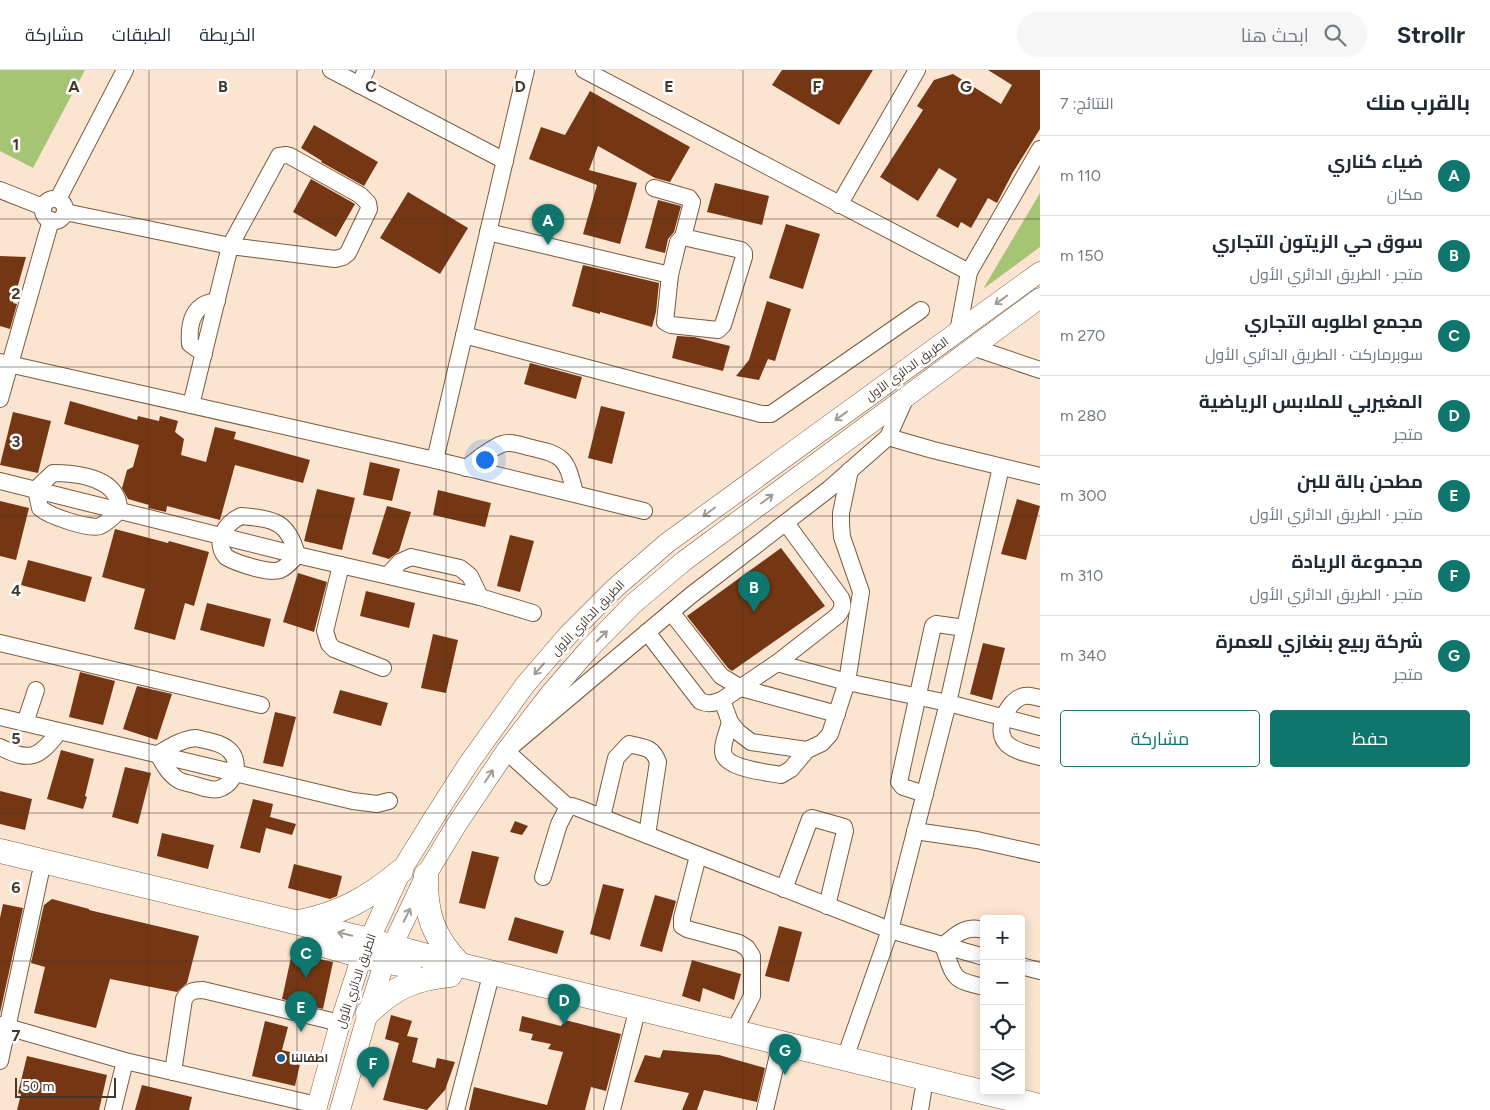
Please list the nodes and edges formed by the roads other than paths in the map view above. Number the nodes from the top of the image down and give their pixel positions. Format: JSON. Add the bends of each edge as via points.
{"nodes":[{"id":1,"x":125,"y":70,"type":"edge"},
{"id":2,"x":331,"y":70,"type":"edge"},
{"id":3,"x":526,"y":70,"type":"edge"},
{"id":4,"x":584,"y":70,"type":"edge"},
{"id":5,"x":917,"y":70,"type":"edge"},
{"id":6,"x":363,"y":77,"type":"edge"},
{"id":7,"x":1040,"y":149,"type":"edge"},
{"id":8,"x":505,"y":161,"type":"junction"},
{"id":9,"x":654,"y":188,"type":"dead end"},
{"id":10,"x":0,"y":190,"type":"edge"},
{"id":11,"x":839,"y":205,"type":"junction"},
{"id":12,"x":62,"y":206,"type":"junction"},
{"id":13,"x":47,"y":214,"type":"junction"},
{"id":14,"x":488,"y":232,"type":"junction"},
{"id":15,"x":683,"y":237,"type":"junction"},
{"id":16,"x":230,"y":246,"type":"junction"},
{"id":17,"x":969,"y":272,"type":"junction"},
{"id":18,"x":1040,"y":272,"type":"edge"},
{"id":19,"x":670,"y":275,"type":"junction"},
{"id":20,"x":1040,"y":298,"type":"edge"},
{"id":21,"x":921,"y":310,"type":"dead end"},
{"id":22,"x":958,"y":332,"type":"junction"},
{"id":23,"x":464,"y":335,"type":"junction"},
{"id":24,"x":972,"y":347,"type":"junction"},
{"id":25,"x":4,"y":363,"type":"edge"},
{"id":26,"x":1040,"y":370,"type":"edge"},
{"id":27,"x":906,"y":396,"type":"junction"},
{"id":28,"x":0,"y":399,"type":"edge"},
{"id":29,"x":191,"y":406,"type":"junction"},
{"id":30,"x":888,"y":437,"type":"junction"},
{"id":31,"x":435,"y":460,"type":"junction"},
{"id":32,"x":1002,"y":467,"type":"junction"},
{"id":33,"x":466,"y":468,"type":"junction"},
{"id":34,"x":850,"y":470,"type":"junction"},
{"id":35,"x":1040,"y":476,"type":"edge"},
{"id":36,"x":0,"y":481,"type":"edge"},
{"id":37,"x":36,"y":489,"type":"junction"},
{"id":38,"x":575,"y":493,"type":"junction"},
{"id":39,"x":119,"y":511,"type":"junction"},
{"id":40,"x":644,"y":511,"type":"dead end"},
{"id":41,"x":786,"y":523,"type":"junction"},
{"id":42,"x":222,"y":535,"type":"junction"},
{"id":43,"x":297,"y":555,"type":"junction"},
{"id":44,"x":341,"y":564,"type":"junction"},
{"id":45,"x":388,"y":575,"type":"junction"},
{"id":46,"x":480,"y":597,"type":"junction"},
{"id":47,"x":851,"y":604,"type":"junction"},
{"id":48,"x":533,"y":612,"type":"dead end"},
{"id":49,"x":671,"y":612,"type":"junction"},
{"id":50,"x":964,"y":628,"type":"junction"},
{"id":51,"x":647,"y":632,"type":"junction"},
{"id":52,"x":0,"y":643,"type":"edge"},
{"id":53,"x":777,"y":663,"type":"junction"},
{"id":54,"x":383,"y":668,"type":"dead end"},
{"id":55,"x":847,"y":682,"type":"junction"},
{"id":56,"x":741,"y":688,"type":"junction"},
{"id":57,"x":36,"y":690,"type":"dead end"},
{"id":58,"x":917,"y":696,"type":"junction"},
{"id":59,"x":1040,"y":698,"type":"edge"},
{"id":60,"x":722,"y":700,"type":"junction"},
{"id":61,"x":948,"y":703,"type":"junction"},
{"id":62,"x":261,"y":705,"type":"dead end"},
{"id":63,"x":837,"y":714,"type":"junction"},
{"id":64,"x":0,"y":717,"type":"edge"},
{"id":65,"x":1003,"y":717,"type":"junction"},
{"id":66,"x":730,"y":722,"type":"junction"},
{"id":67,"x":25,"y":723,"type":"junction"},
{"id":68,"x":1040,"y":727,"type":"edge"},
{"id":69,"x":59,"y":732,"type":"junction"},
{"id":70,"x":0,"y":747,"type":"edge"},
{"id":71,"x":807,"y":750,"type":"junction"},
{"id":72,"x":506,"y":751,"type":"junction"},
{"id":73,"x":158,"y":754,"type":"junction"},
{"id":74,"x":1040,"y":757,"type":"edge"},
{"id":75,"x":236,"y":773,"type":"junction"},
{"id":76,"x":925,"y":794,"type":"junction"},
{"id":77,"x":389,"y":801,"type":"dead end"},
{"id":78,"x":568,"y":807,"type":"junction"},
{"id":79,"x":602,"y":818,"type":"junction"},
{"id":80,"x":915,"y":831,"type":"junction"},
{"id":81,"x":647,"y":835,"type":"junction"},
{"id":82,"x":0,"y":851,"type":"edge"},
{"id":83,"x":1040,"y":854,"type":"edge"},
{"id":84,"x":698,"y":856,"type":"junction"},
{"id":85,"x":0,"y":866,"type":"edge"},
{"id":86,"x":401,"y":871,"type":"junction"},
{"id":87,"x":40,"y":875,"type":"junction"},
{"id":88,"x":426,"y":875,"type":"junction"},
{"id":89,"x":543,"y":877,"type":"dead end"},
{"id":90,"x":784,"y":889,"type":"junction"},
{"id":91,"x":827,"y":906,"type":"junction"},
{"id":92,"x":295,"y":922,"type":"junction"},
{"id":93,"x":980,"y":929,"type":"edge"},
{"id":94,"x":890,"y":930,"type":"junction"},
{"id":95,"x":943,"y":946,"type":"junction"},
{"id":96,"x":366,"y":948,"type":"junction"},
{"id":97,"x":389,"y":953,"type":"junction"},
{"id":98,"x":980,"y":956,"type":"edge"},
{"id":99,"x":455,"y":970,"type":"junction"},
{"id":100,"x":488,"y":984,"type":"junction"},
{"id":101,"x":980,"y":986,"type":"edge"},
{"id":102,"x":368,"y":1013,"type":"junction"},
{"id":103,"x":634,"y":1019,"type":"junction"},
{"id":104,"x":340,"y":1023,"type":"junction"},
{"id":105,"x":4,"y":1026,"type":"edge"},
{"id":106,"x":734,"y":1031,"type":"junction"},
{"id":107,"x":778,"y":1055,"type":"junction"},
{"id":108,"x":845,"y":1058,"type":"junction"},
{"id":109,"x":0,"y":1061,"type":"edge"},
{"id":110,"x":125,"y":1061,"type":"junction"},
{"id":111,"x":172,"y":1072,"type":"junction"},
{"id":112,"x":969,"y":1096,"type":"junction"},
{"id":113,"x":921,"y":1101,"type":"edge"},
{"id":114,"x":1040,"y":1106,"type":"edge"},
{"id":115,"x":317,"y":1108,"type":"edge"},
{"id":116,"x":113,"y":1110,"type":"edge"},
{"id":117,"x":340,"y":1110,"type":"edge"},
{"id":118,"x":456,"y":1110,"type":"edge"},
{"id":119,"x":612,"y":1110,"type":"edge"},
{"id":120,"x":765,"y":1110,"type":"edge"},
{"id":121,"x":1002,"y":1110,"type":"edge"}],
"edges":[{"from":1,"to":12,"type":"street"},
{"from":2,"to":6,"type":"street"},
{"from":3,"to":8,"type":"street"},
{"from":4,"to":11,"type":"street"},
{"from":5,"to":11,"type":"street"},
{"from":6,"to":8,"type":"street"},
{"from":7,"to":17,"type":"street"},
{"from":8,"to":14,"type":"street"},
{"from":9,"to":15,"type":"street","via":[[692,199]]},
{"from":10,"to":13,"type":"street"},
{"from":11,"to":17,"type":"street"},
{"from":12,"to":13,"type":"street","via":[[60,219]]},
{"from":12,"to":16,"type":"street"},
{"from":13,"to":25,"type":"street"},
{"from":14,"to":19,"type":"street"},
{"from":14,"to":23,"type":"street"},
{"from":15,"to":19,"type":"street","via":[[678,242]]},
{"from":15,"to":19,"type":"street","via":[[744,253],[721,329],[666,323]]},
{"from":16,"to":16,"type":"street","via":[[339,259],[348,253],[369,208],[368,203],[360,194],[290,156],[282,155],[275,161]]},
{"from":16,"to":29,"type":"street"},
{"from":17,"to":22,"type":"street"},
{"from":18,"to":22,"type":"main road","name":"الطريق الدائري الأول","one_way":true},
{"from":20,"to":24,"type":"main road","name":"الطريق الدائري الأول"},
{"from":21,"to":23,"type":"street","via":[[771,414]]},
{"from":22,"to":86,"type":"main road","name":"الطريق الدائري الأول","one_way":true,"via":[[667,543],[615,588],[525,685],[469,763]]},
{"from":23,"to":31,"type":"street"},
{"from":24,"to":26,"type":"street"},
{"from":24,"to":27,"type":"main road","name":"الطريق الدائري الأول"},
{"from":25,"to":28,"type":"street"},
{"from":25,"to":29,"type":"street"},
{"from":27,"to":30,"type":"street"},
{"from":72,"to":27,"type":"main road","name":"الطريق الدائري الأول","one_way":true,"via":[[550,694],[633,604],[684,561]]},
{"from":29,"to":31,"type":"street"},
{"from":30,"to":32,"type":"street"},
{"from":30,"to":34,"type":"street"},
{"from":31,"to":33,"type":"street"},
{"from":32,"to":35,"type":"street"},
{"from":32,"to":50,"type":"street"},
{"from":33,"to":38,"type":"street"},
{"from":33,"to":38,"type":"street","via":[[501,444],[553,452],[569,468]]},
{"from":34,"to":41,"type":"street"},
{"from":34,"to":47,"type":"street","via":[[841,513],[842,537],[861,592]]},
{"from":36,"to":37,"type":"street"},
{"from":37,"to":39,"type":"street"},
{"from":37,"to":39,"type":"street","via":[[40,508],[58,518],[99,526]]},
{"from":37,"to":39,"type":"street","via":[[53,473],[86,477],[104,483],[112,490],[117,497]]},
{"from":38,"to":40,"type":"street"},
{"from":39,"to":42,"type":"street"},
{"from":41,"to":47,"type":"street","via":[[841,598]]},
{"from":41,"to":49,"type":"street"},
{"from":42,"to":43,"type":"street"},
{"from":42,"to":43,"type":"street","via":[[222,550],[226,557],[254,568],[280,570]]},
{"from":42,"to":43,"type":"street","via":[[236,518],[259,518],[285,528],[294,542]]},
{"from":43,"to":44,"type":"street"},
{"from":44,"to":45,"type":"street"},
{"from":44,"to":54,"type":"street","via":[[326,637],[334,649]]},
{"from":45,"to":46,"type":"street"},
{"from":45,"to":46,"type":"street","via":[[400,562],[411,557],[460,568],[470,576]]},
{"from":46,"to":48,"type":"street"},
{"from":47,"to":53,"type":"street"},
{"from":47,"to":55,"type":"street"},
{"from":49,"to":51,"type":"street"},
{"from":49,"to":56,"type":"street","via":[[721,676]]},
{"from":50,"to":58,"type":"street","via":[[933,626]]},
{"from":50,"to":61,"type":"street"},
{"from":51,"to":60,"type":"street","via":[[700,701],[705,704]]},
{"from":51,"to":72,"type":"street"},
{"from":52,"to":62,"type":"street"},
{"from":53,"to":55,"type":"street"},
{"from":53,"to":56,"type":"street"},
{"from":55,"to":58,"type":"street"},
{"from":55,"to":63,"type":"street"},
{"from":56,"to":60,"type":"street"},
{"from":56,"to":63,"type":"street"},
{"from":57,"to":67,"type":"street"},
{"from":58,"to":61,"type":"street"},
{"from":58,"to":76,"type":"street","via":[[899,782],[903,787]]},
{"from":59,"to":65,"type":"street","via":[[1020,697]]},
{"from":60,"to":66,"type":"street"},
{"from":61,"to":65,"type":"street"},
{"from":61,"to":76,"type":"street"},
{"from":63,"to":71,"type":"street","via":[[830,734],[822,743]]},
{"from":64,"to":67,"type":"street"},
{"from":65,"to":68,"type":"street"},
{"from":65,"to":74,"type":"street","via":[[1002,732],[1008,744]]},
{"from":66,"to":71,"type":"street","via":[[751,742]]},
{"from":66,"to":71,"type":"street","via":[[722,750],[725,759],[732,764],[781,775]]},
{"from":67,"to":69,"type":"street"},
{"from":69,"to":70,"type":"street","via":[[45,749],[28,757]]},
{"from":69,"to":73,"type":"street"},
{"from":72,"to":78,"type":"street"},
{"from":88,"to":72,"type":"main road","name":"الطريق الدائري الأول","one_way":true},
{"from":73,"to":75,"type":"street"},
{"from":73,"to":75,"type":"street","via":[[188,739],[208,741],[231,752]]},
{"from":75,"to":77,"type":"street","via":[[353,801],[377,804]]},
{"from":76,"to":80,"type":"street"},
{"from":78,"to":79,"type":"street","via":[[574,806]]},
{"from":78,"to":89,"type":"street","via":[[559,824]]},
{"from":79,"to":81,"type":"street"},
{"from":79,"to":81,"type":"street","via":[[620,752],[629,744],[651,749],[658,762]]},
{"from":80,"to":83,"type":"street"},
{"from":80,"to":94,"type":"street"},
{"from":81,"to":84,"type":"street"},
{"from":82,"to":92,"type":"highway"},
{"from":84,"to":90,"type":"street"},
{"from":84,"to":106,"type":"street","via":[[682,926],[739,943],[752,956],[752,996]]},
{"from":85,"to":87,"type":"highway"},
{"from":86,"to":92,"type":"highway","via":[[356,904],[318,918]]},
{"from":86,"to":96,"type":"main road","name":"الطريق الدائري الأول"},
{"from":87,"to":96,"type":"highway","via":[[293,936]]},
{"from":87,"to":105,"type":"street"},
{"from":97,"to":88,"type":"main road","name":"الطريق الدائري الأول","one_way":true},
{"from":88,"to":99,"type":"highway","via":[[429,915]]},
{"from":90,"to":91,"type":"street"},
{"from":90,"to":91,"type":"street","via":[[810,819],[844,827]]},
{"from":91,"to":94,"type":"street"},
{"from":96,"to":92,"type":"highway","one_way":true},
{"from":93,"to":95,"type":"street","via":[[970,927]]},
{"from":94,"to":95,"type":"street"},
{"from":94,"to":108,"type":"street"},
{"from":95,"to":98,"type":"street"},
{"from":95,"to":101,"type":"street","via":[[954,976],[962,983]]},
{"from":96,"to":97,"type":"highway"},
{"from":96,"to":104,"type":"main road","name":"الطريق الدائري الأول"},
{"from":97,"to":99,"type":"highway"},
{"from":97,"to":102,"type":"main road","name":"الطريق الدائري الأول"},
{"from":99,"to":100,"type":"highway"},
{"from":99,"to":102,"type":"highway","via":[[405,985],[381,1000]]},
{"from":99,"to":106,"type":"highway"},
{"from":100,"to":103,"type":"highway"},
{"from":100,"to":118,"type":"street"},
{"from":102,"to":117,"type":"main road","name":"الطريق الدائري الأول"},
{"from":103,"to":107,"type":"highway"},
{"from":103,"to":119,"type":"street"},
{"from":104,"to":111,"type":"street","via":[[194,990],[184,999]]},
{"from":104,"to":115,"type":"main road","name":"الطريق الدائري الأول"},
{"from":105,"to":109,"type":"street"},
{"from":105,"to":110,"type":"street"},
{"from":106,"to":108,"type":"highway"},
{"from":107,"to":113,"type":"highway"},
{"from":107,"to":120,"type":"street"},
{"from":108,"to":112,"type":"highway"},
{"from":110,"to":111,"type":"street"},
{"from":110,"to":116,"type":"street"},
{"from":111,"to":115,"type":"street"},
{"from":112,"to":113,"type":"highway"},
{"from":112,"to":114,"type":"highway"},
{"from":112,"to":121,"type":"highway"}]}
